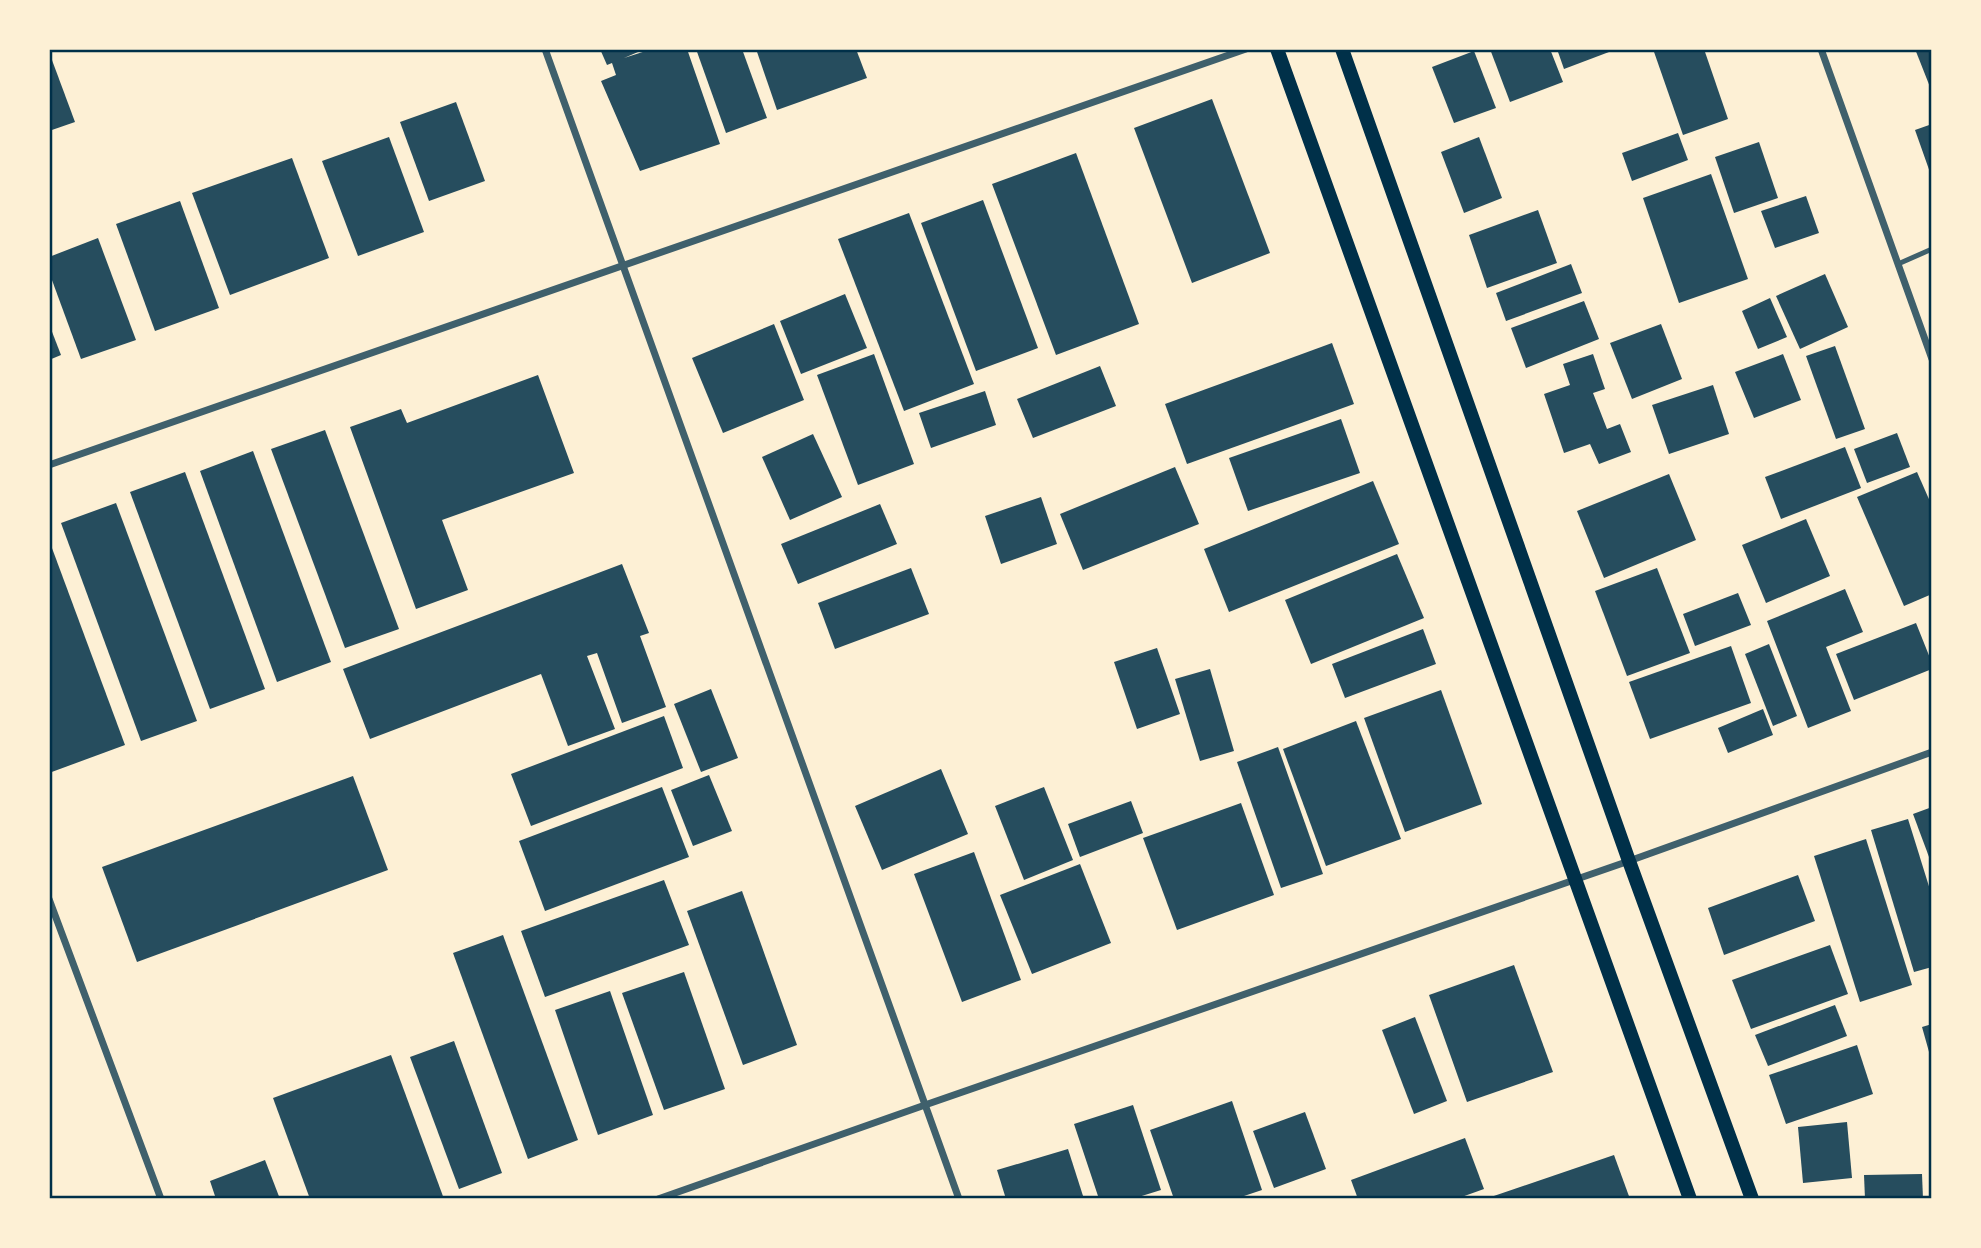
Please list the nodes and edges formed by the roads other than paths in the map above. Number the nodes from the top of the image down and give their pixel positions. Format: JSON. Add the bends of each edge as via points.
{"nodes":[{"id":1,"x":545,"y":49,"type":"edge"},
{"id":2,"x":1246,"y":49,"type":"edge"},
{"id":3,"x":1277,"y":49,"type":"edge"},
{"id":4,"x":1342,"y":49,"type":"edge"},
{"id":5,"x":1821,"y":49,"type":"edge"},
{"id":6,"x":1932,"y":249,"type":"edge"},
{"id":7,"x":1898,"y":264,"type":"junction"},
{"id":8,"x":623,"y":265,"type":"junction"},
{"id":9,"x":1932,"y":359,"type":"edge"},
{"id":10,"x":49,"y":465,"type":"edge"},
{"id":11,"x":1932,"y":751,"type":"edge"},
{"id":12,"x":1629,"y":861,"type":"junction"},
{"id":13,"x":1577,"y":880,"type":"junction"},
{"id":14,"x":49,"y":900,"type":"edge"},
{"id":15,"x":925,"y":1105,"type":"junction"},
{"id":16,"x":161,"y":1199,"type":"edge"},
{"id":17,"x":658,"y":1199,"type":"edge"},
{"id":18,"x":959,"y":1199,"type":"edge"},
{"id":19,"x":1690,"y":1199,"type":"edge"},
{"id":20,"x":1752,"y":1199,"type":"edge"}],
"edges":[{"from":1,"to":8,"type":"street"},
{"from":2,"to":8,"type":"street"},
{"from":3,"to":13,"type":"main road"},
{"from":4,"to":12,"type":"main road"},
{"from":5,"to":7,"type":"street"},
{"from":6,"to":7,"type":"lane"},
{"from":7,"to":9,"type":"street"},
{"from":8,"to":10,"type":"street"},
{"from":8,"to":15,"type":"street"},
{"from":11,"to":12,"type":"street"},
{"from":12,"to":13,"type":"street"},
{"from":12,"to":20,"type":"main road"},
{"from":13,"to":15,"type":"street"},
{"from":13,"to":19,"type":"main road"},
{"from":14,"to":16,"type":"street"},
{"from":15,"to":17,"type":"street"},
{"from":15,"to":18,"type":"street"}]}
